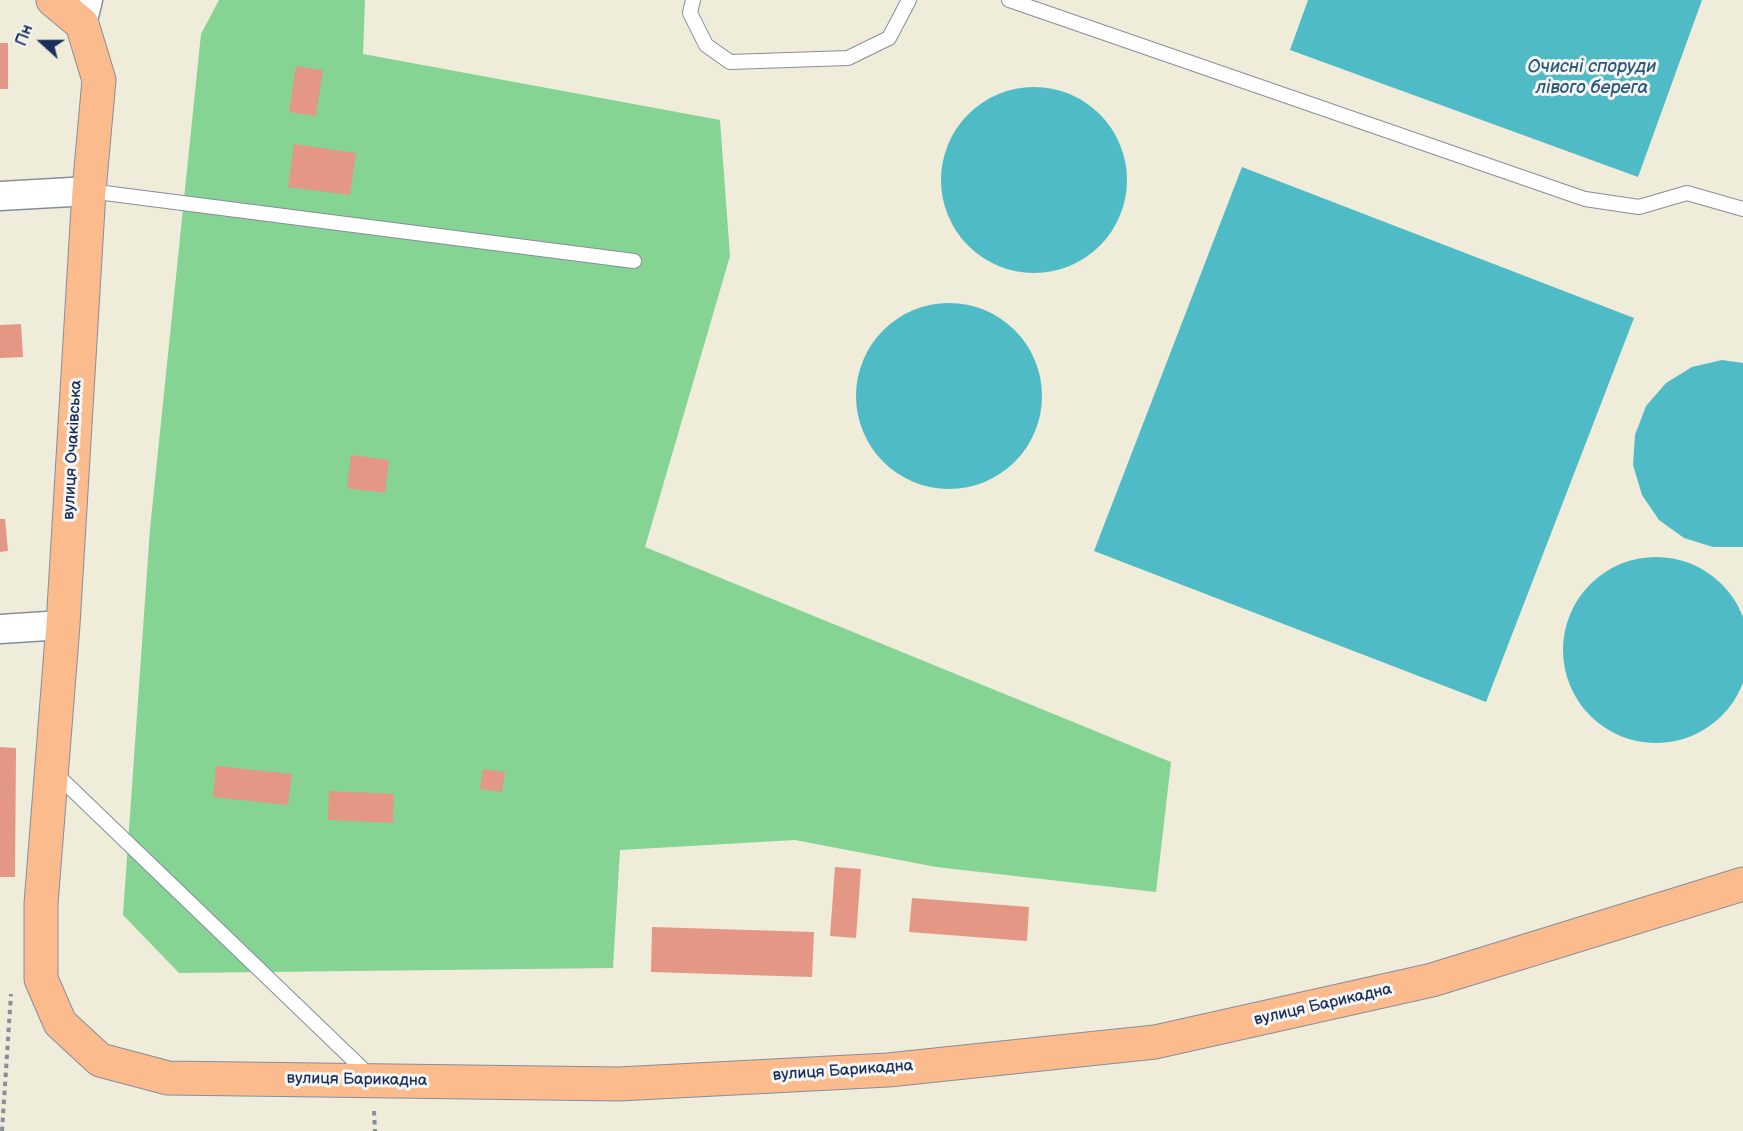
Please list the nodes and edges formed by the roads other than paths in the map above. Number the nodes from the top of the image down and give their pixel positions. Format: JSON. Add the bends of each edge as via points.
{"nodes":[{"id":1,"x":53,"y":0,"type":"edge"},
{"id":2,"x":693,"y":0,"type":"edge"},
{"id":3,"x":909,"y":0,"type":"edge"},
{"id":4,"x":1009,"y":0,"type":"edge"},
{"id":5,"x":85,"y":12,"type":"edge"},
{"id":6,"x":88,"y":191,"type":"junction"},
{"id":7,"x":0,"y":196,"type":"edge"},
{"id":8,"x":1743,"y":209,"type":"edge"},
{"id":9,"x":634,"y":261,"type":"dead end"},
{"id":10,"x":63,"y":625,"type":"junction"},
{"id":11,"x":0,"y":629,"type":"edge"},
{"id":12,"x":51,"y":770,"type":"junction"},
{"id":13,"x":1743,"y":884,"type":"edge"},
{"id":14,"x":41,"y":904,"type":"joint"},
{"id":15,"x":374,"y":1079,"type":"junction"}],
"edges":[{"from":1,"to":5,"type":"main road"},
{"from":2,"to":3,"type":"lane","via":[[690,13],[706,45],[730,62],[848,58],[889,38]]},
{"from":4,"to":8,"type":"lane","via":[[1585,199],[1639,207],[1687,194]]},
{"from":5,"to":6,"type":"main road","name":"вулиця Очаківська","via":[[99,80]]},
{"from":6,"to":7,"type":"street"},
{"from":6,"to":9,"type":"lane"},
{"from":6,"to":10,"type":"main road","name":"вулиця Очаківська"},
{"from":10,"to":11,"type":"street"},
{"from":10,"to":12,"type":"main road","name":"вулиця Очаківська"},
{"from":12,"to":14,"type":"main road","name":"вулиця Очаківська"},
{"from":12,"to":15,"type":"lane"},
{"from":13,"to":15,"type":"main road","name":"вулиця Барикадна","via":[[1432,980],[1155,1042],[888,1070],[619,1084]]},
{"from":14,"to":15,"type":"main road","name":"вулиця Барикадна","via":[[41,979],[60,1023],[100,1060],[168,1078]]}]}
